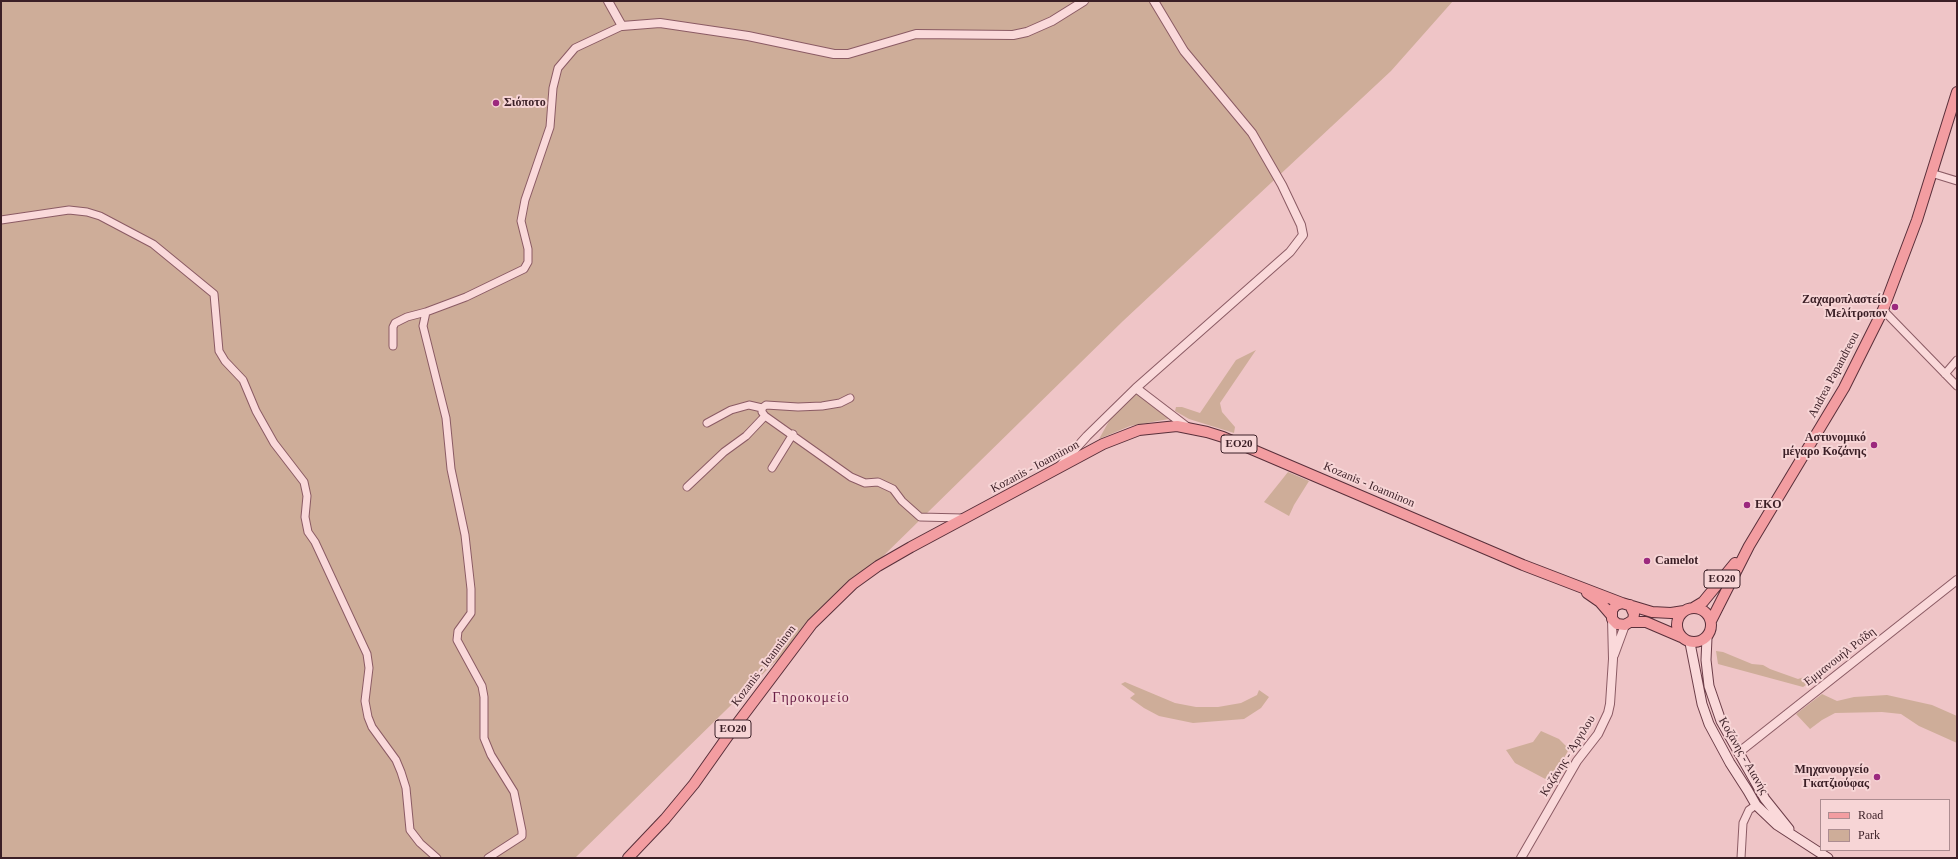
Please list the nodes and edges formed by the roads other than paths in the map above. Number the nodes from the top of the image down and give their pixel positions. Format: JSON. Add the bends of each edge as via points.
{"nodes":[{"id":1,"x":608,"y":1,"type":"edge"},
{"id":2,"x":1084,"y":1,"type":"edge"},
{"id":3,"x":1154,"y":1,"type":"edge"},
{"id":4,"x":622,"y":26,"type":"junction"},
{"id":5,"x":1957,"y":92,"type":"edge"},
{"id":6,"x":1954,"y":110,"type":"edge"},
{"id":7,"x":1931,"y":173,"type":"junction"},
{"id":8,"x":1957,"y":181,"type":"edge"},
{"id":9,"x":1,"y":220,"type":"edge"},
{"id":10,"x":1883,"y":310,"type":"junction"},
{"id":11,"x":426,"y":312,"type":"junction"},
{"id":12,"x":393,"y":346,"type":"dead end"},
{"id":13,"x":1957,"y":360,"type":"edge"},
{"id":14,"x":1945,"y":374,"type":"junction"},
{"id":15,"x":1957,"y":386,"type":"edge"},
{"id":16,"x":1136,"y":388,"type":"junction"},
{"id":17,"x":850,"y":398,"type":"dead end"},
{"id":18,"x":762,"y":408,"type":"junction"},
{"id":19,"x":765,"y":416,"type":"junction"},
{"id":20,"x":707,"y":423,"type":"dead end"},
{"id":21,"x":1187,"y":427,"type":"junction"},
{"id":22,"x":793,"y":434,"type":"junction"},
{"id":23,"x":772,"y":468,"type":"dead end"},
{"id":24,"x":1057,"y":469,"type":"junction"},
{"id":25,"x":687,"y":487,"type":"dead end"},
{"id":26,"x":967,"y":518,"type":"junction"},
{"id":27,"x":1749,"y":546,"type":"junction"},
{"id":28,"x":1957,"y":580,"type":"edge"},
{"id":29,"x":1570,"y":583,"type":"junction"},
{"id":30,"x":1626,"y":604,"type":"junction"},
{"id":31,"x":1688,"y":610,"type":"junction"},
{"id":32,"x":1612,"y":617,"type":"junction"},
{"id":33,"x":1711,"y":621,"type":"junction"},
{"id":34,"x":1628,"y":624,"type":"junction"},
{"id":35,"x":1707,"y":638,"type":"junction"},
{"id":36,"x":1686,"y":640,"type":"junction"},
{"id":37,"x":1613,"y":659,"type":"junction"},
{"id":38,"x":1738,"y":753,"type":"junction"},
{"id":39,"x":1756,"y":804,"type":"junction"},
{"id":40,"x":1799,"y":840,"type":"junction"},
{"id":41,"x":437,"y":858,"type":"edge"},
{"id":42,"x":488,"y":858,"type":"edge"},
{"id":43,"x":628,"y":858,"type":"edge"},
{"id":44,"x":1521,"y":858,"type":"edge"},
{"id":45,"x":1741,"y":858,"type":"edge"},
{"id":46,"x":1828,"y":858,"type":"edge"}],
"edges":[{"from":1,"to":4,"type":"street"},
{"from":2,"to":4,"type":"street","via":[[1052,21],[1027,32],[1013,35],[916,34],[848,54],[834,54],[748,36],[660,23]]},
{"from":3,"to":16,"type":"street","via":[[1188,56],[1252,133],[1279,178],[1303,231],[1301,239],[1290,252]]},
{"from":4,"to":11,"type":"street","via":[[575,48],[558,68],[553,88],[550,127],[525,200],[521,221],[528,249],[528,262],[524,269],[466,297]]},
{"from":5,"to":6,"type":"main road","name":"Andrea Papandreou","number":"ΕΟ20"},
{"from":6,"to":7,"type":"main road","name":"Andrea Papandreou","number":"ΕΟ20"},
{"from":7,"to":8,"type":"street"},
{"from":7,"to":10,"type":"main road","name":"Andrea Papandreou","number":"ΕΟ20"},
{"from":9,"to":41,"type":"street","via":[[69,210],[100,216],[153,244],[214,294],[219,351],[243,380],[256,411],[274,443],[304,482],[308,532],[367,654],[369,668],[365,702],[368,717],[401,772],[406,788],[410,830],[420,844]]},
{"from":10,"to":14,"type":"street"},
{"from":10,"to":27,"type":"main road","name":"Andrea Papandreou","number":"ΕΟ20","via":[[1844,388]]},
{"from":11,"to":12,"type":"street","via":[[396,323],[393,327]]},
{"from":11,"to":42,"type":"street","via":[[423,326],[446,418],[451,469],[465,536],[471,589],[471,613],[458,631],[457,640],[482,686],[484,738],[491,755],[514,792],[522,831],[522,836]]},
{"from":13,"to":14,"type":"street"},
{"from":14,"to":15,"type":"street"},
{"from":16,"to":21,"type":"street"},
{"from":16,"to":24,"type":"street"},
{"from":17,"to":18,"type":"street","via":[[840,403],[822,406],[766,405]]},
{"from":18,"to":19,"type":"street"},
{"from":18,"to":20,"type":"street","via":[[749,405],[731,410]]},
{"from":19,"to":22,"type":"street"},
{"from":19,"to":25,"type":"street","via":[[746,436],[724,452]]},
{"from":21,"to":24,"type":"main road","name":"Kozanis - Ioanninon","number":"ΕΟ20","via":[[1167,426],[1132,432],[1103,444]]},
{"from":21,"to":29,"type":"main road","name":"Kozanis - Ioanninon","number":"ΕΟ20","via":[[1244,446]]},
{"from":22,"to":23,"type":"street"},
{"from":22,"to":26,"type":"street","via":[[851,477],[865,483],[878,482],[893,489],[920,517]]},
{"from":24,"to":26,"type":"main road","name":"Kozanis - Ioanninon","number":"ΕΟ20"},
{"from":26,"to":43,"type":"main road","name":"Kozanis - Ioanninon","number":"ΕΟ20","via":[[878,566],[823,611],[694,784]]},
{"from":27,"to":31,"type":"main road","name":"Andrea Papandreou","number":"ΕΟ20","via":[[1700,605]]},
{"from":27,"to":33,"type":"main road","name":"Andrea Papandreou","number":"ΕΟ20"},
{"from":28,"to":38,"type":"street","name":"Εμμανουήλ Ροΐδη"},
{"from":29,"to":30,"type":"main road","name":"Kozanis - Ioanninon","number":"ΕΟ20"},
{"from":29,"to":32,"type":"main road","name":"Kozanis - Ioanninon","number":"ΕΟ20","via":[[1600,602]]},
{"from":30,"to":31,"type":"main road","name":"Kozanis - Ioanninon","number":"ΕΟ20","via":[[1652,612],[1671,613]]},
{"from":30,"to":32,"type":"main road","via":[[1614,607]]},
{"from":30,"to":34,"type":"main road","via":[[1634,614]]},
{"from":31,"to":33,"type":"main road","via":[[1706,612]]},
{"from":31,"to":36,"type":"main road","via":[[1679,617],[1677,624],[1678,631]]},
{"from":32,"to":34,"type":"main road","number":"ΕΟ20","via":[[1619,625]]},
{"from":32,"to":37,"type":"street"},
{"from":33,"to":35,"type":"main road","number":"ΕΟ20","via":[[1712,628]]},
{"from":34,"to":36,"type":"main road","number":"ΕΟ20","via":[[1646,622]]},
{"from":34,"to":37,"type":"street"},
{"from":35,"to":36,"type":"main road","via":[[1698,643]]},
{"from":35,"to":38,"type":"main road","name":"Κοζάνης - Αιανής","via":[[1706,670],[1713,701]]},
{"from":36,"to":39,"type":"main road","name":"Κοζάνης - Αιανής","via":[[1709,724]]},
{"from":37,"to":44,"type":"street","name":"Κοζάνης - Άργιλου","via":[[1610,704],[1604,723],[1591,745],[1577,761]]},
{"from":38,"to":40,"type":"main road","name":"Κοζάνης - Αιανής","via":[[1765,799]]},
{"from":39,"to":40,"type":"main road","name":"Κοζάνης - Αιανής","via":[[1777,825]]},
{"from":39,"to":45,"type":"street","via":[[1748,810],[1743,822]]},
{"from":40,"to":46,"type":"main road","name":"Κοζάνης - Αιανής"}]}
